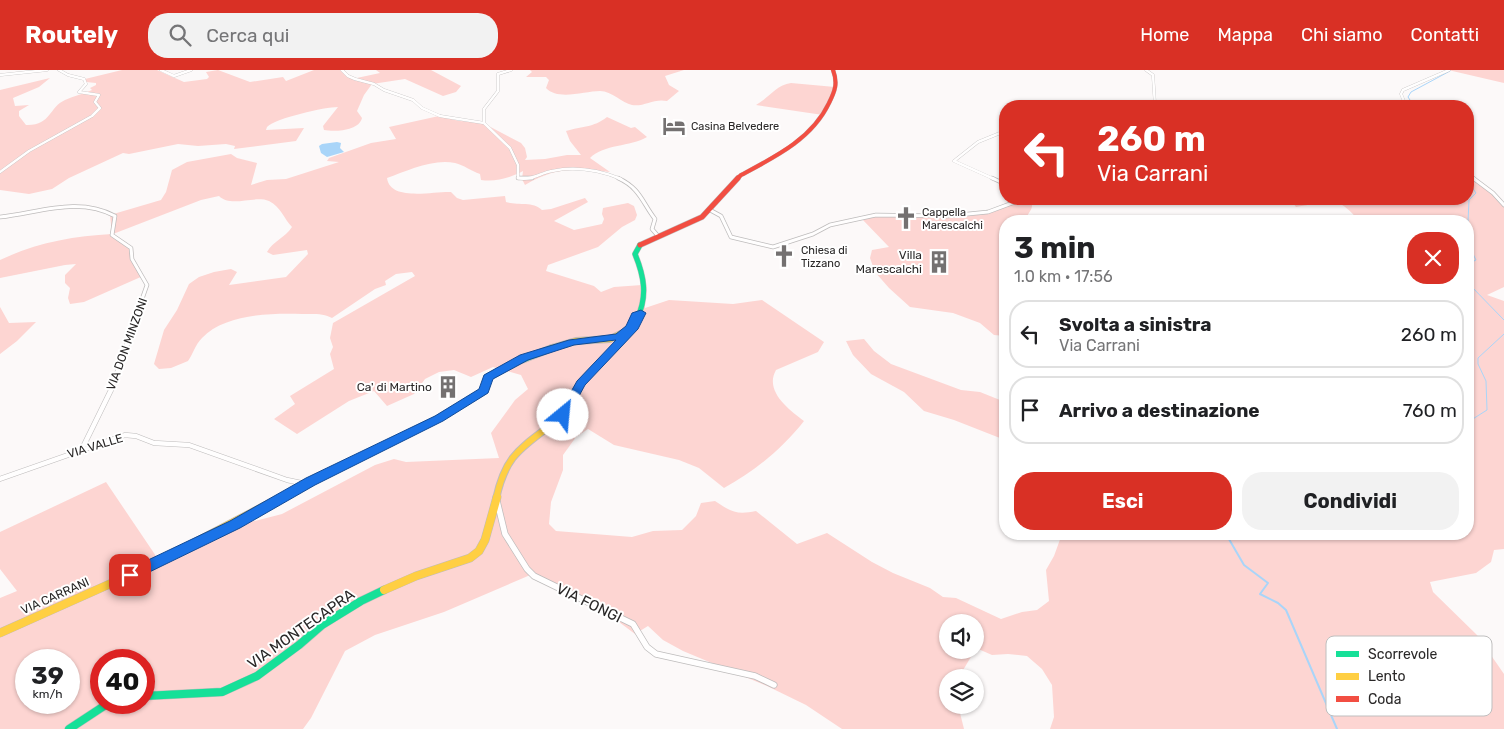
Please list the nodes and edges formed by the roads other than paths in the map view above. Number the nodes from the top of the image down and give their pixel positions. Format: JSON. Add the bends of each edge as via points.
{"nodes":[{"id":1,"x":47,"y":70,"type":"edge"},
{"id":2,"x":58,"y":70,"type":"edge"},
{"id":3,"x":162,"y":70,"type":"edge"},
{"id":4,"x":191,"y":70,"type":"edge"},
{"id":5,"x":342,"y":70,"type":"edge"},
{"id":6,"x":511,"y":70,"type":"edge"},
{"id":7,"x":833,"y":70,"type":"edge"},
{"id":8,"x":1146,"y":70,"type":"edge"},
{"id":9,"x":1448,"y":70,"type":"edge"},
{"id":10,"x":0,"y":74,"type":"edge"},
{"id":11,"x":1155,"y":100,"type":"edge"},
{"id":12,"x":1402,"y":100,"type":"edge"},
{"id":13,"x":484,"y":123,"type":"junction"},
{"id":14,"x":999,"y":132,"type":"edge"},
{"id":15,"x":0,"y":172,"type":"edge"},
{"id":16,"x":1474,"y":178,"type":"edge"},
{"id":17,"x":999,"y":181,"type":"edge"},
{"id":18,"x":1007,"y":205,"type":"edge"},
{"id":19,"x":1504,"y":205,"type":"edge"},
{"id":20,"x":710,"y":210,"type":"junction"},
{"id":21,"x":0,"y":217,"type":"edge"},
{"id":22,"x":658,"y":236,"type":"junction"},
{"id":23,"x":641,"y":313,"type":"junction"},
{"id":24,"x":82,"y":449,"type":"junction"},
{"id":25,"x":0,"y":479,"type":"edge"},
{"id":26,"x":306,"y":484,"type":"junction"},
{"id":27,"x":496,"y":499,"type":"junction"},
{"id":28,"x":0,"y":633,"type":"edge"},
{"id":29,"x":774,"y":685,"type":"dead end"},
{"id":30,"x":155,"y":695,"type":"edge"},
{"id":31,"x":92,"y":714,"type":"edge"},
{"id":32,"x":69,"y":729,"type":"edge"}],
"edges":[{"from":1,"to":10,"type":"street"},
{"from":2,"to":15,"type":"street","via":[[86,80],[79,92],[99,95],[95,102],[100,108]]},
{"from":3,"to":4,"type":"street","via":[[174,76]]},
{"from":5,"to":13,"type":"street","via":[[355,79],[413,100],[440,116]]},
{"from":6,"to":13,"type":"street","via":[[498,74],[498,90],[484,109]]},
{"from":7,"to":20,"type":"street","via":[[837,80],[835,90],[812,130],[778,155],[741,174]]},
{"from":8,"to":11,"type":"street","via":[[1153,75]]},
{"from":9,"to":12,"type":"street","via":[[1403,90]]},
{"from":13,"to":22,"type":"street","via":[[510,148],[518,165],[518,178],[524,180],[563,169],[616,176],[644,200],[655,219],[652,229]]},
{"from":14,"to":17,"type":"street","via":[[970,146],[954,161]]},
{"from":16,"to":19,"type":"street"},
{"from":18,"to":20,"type":"street","via":[[988,212],[948,216],[876,215],[830,225],[801,239],[773,247],[731,237],[721,216]]},
{"from":20,"to":22,"type":"street","via":[[690,223]]},
{"from":21,"to":24,"type":"street","name":"VIA DON MINZONI","via":[[40,209],[91,207],[107,211],[115,216],[112,235],[132,248],[132,259],[147,285],[112,388]]},
{"from":22,"to":23,"type":"street","via":[[640,244],[635,254],[644,278]]},
{"from":23,"to":26,"type":"street","name":"VIA CARRANI","via":[[618,337],[572,342],[524,358],[488,377],[484,391],[452,411]]},
{"from":23,"to":27,"type":"street","name":"VIA MONTECAPRA","via":[[631,331],[581,383],[563,415],[508,461]]},
{"from":24,"to":25,"type":"street","name":"VIA VALLE"},
{"from":24,"to":26,"type":"street","name":"VIA VALLE","via":[[125,435],[136,436],[154,443],[189,446]]},
{"from":26,"to":28,"type":"street","name":"VIA CARRANI","via":[[235,525],[157,563]]},
{"from":27,"to":29,"type":"street","name":"VIA FONGI","via":[[505,534],[534,576],[633,624],[647,647],[656,654],[755,676]]},
{"from":27,"to":30,"type":"street","name":"VIA MONTECAPRA","via":[[484,543],[470,558],[411,577],[361,601],[322,625],[257,676],[222,692]]},
{"from":31,"to":32,"type":"street"}]}
